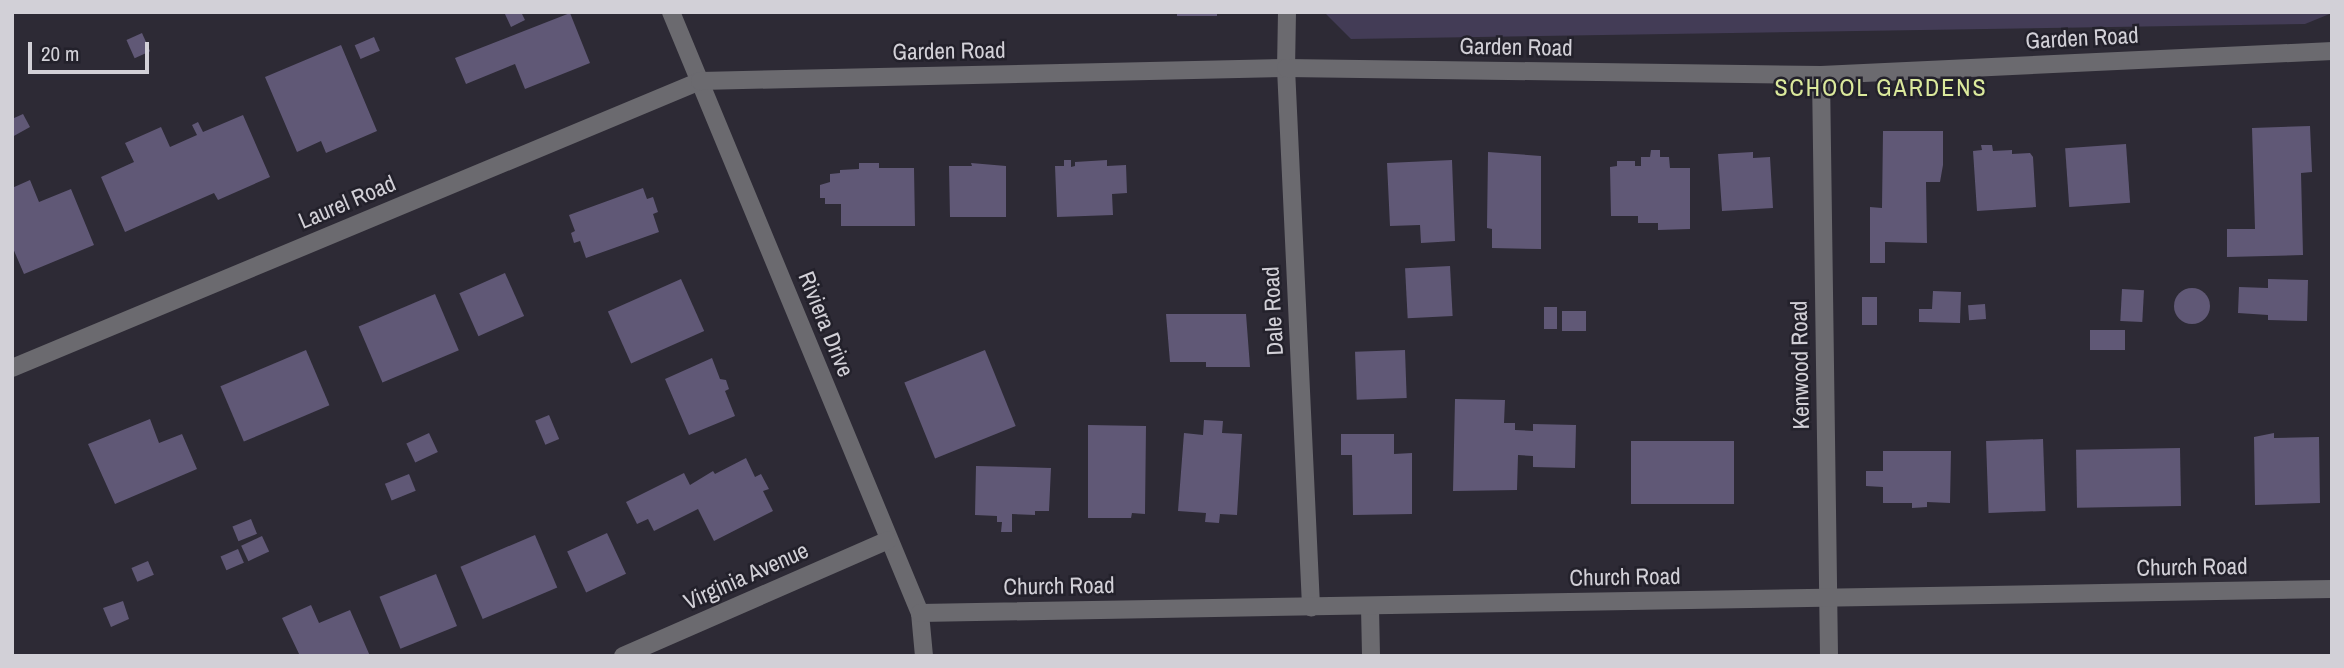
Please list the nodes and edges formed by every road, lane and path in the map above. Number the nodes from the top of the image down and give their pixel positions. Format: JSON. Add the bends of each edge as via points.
{"nodes":[{"id":1,"x":671,"y":12,"type":"edge"},
{"id":2,"x":1287,"y":12,"type":"edge"},
{"id":3,"x":2332,"y":51,"type":"edge"},
{"id":4,"x":1286,"y":68,"type":"junction"},
{"id":5,"x":1821,"y":75,"type":"junction"},
{"id":6,"x":700,"y":81,"type":"junction"},
{"id":7,"x":12,"y":368,"type":"edge"},
{"id":8,"x":888,"y":540,"type":"junction"},
{"id":9,"x":2332,"y":589,"type":"edge"},
{"id":10,"x":1828,"y":597,"type":"junction"},
{"id":11,"x":1311,"y":607,"type":"junction"},
{"id":12,"x":1370,"y":607,"type":"junction"},
{"id":13,"x":920,"y":613,"type":"junction"},
{"id":14,"x":624,"y":656,"type":"edge"},
{"id":15,"x":924,"y":656,"type":"edge"},
{"id":16,"x":1371,"y":656,"type":"edge"},
{"id":17,"x":1829,"y":656,"type":"edge"}],
"edges":[{"from":1,"to":6,"type":"street","name":"Riviera Drive"},
{"from":2,"to":4,"type":"street","name":"Dale Road"},
{"from":3,"to":5,"type":"street","name":"Garden Road"},
{"from":4,"to":5,"type":"street","name":"Garden Road"},
{"from":4,"to":6,"type":"street","name":"Garden Road"},
{"from":4,"to":11,"type":"street","name":"Dale Road"},
{"from":5,"to":10,"type":"street","name":"Kenwood Road"},
{"from":6,"to":7,"type":"street","name":"Laurel Road"},
{"from":6,"to":8,"type":"street","name":"Riviera Drive"},
{"from":8,"to":13,"type":"street","name":"Riviera Drive"},
{"from":8,"to":14,"type":"street","name":"Virginia Avenue"},
{"from":9,"to":10,"type":"street","name":"Church Road"},
{"from":10,"to":12,"type":"street","name":"Church Road"},
{"from":10,"to":17,"type":"street","name":"Kenwood Road"},
{"from":11,"to":12,"type":"street","name":"Church Road"},
{"from":11,"to":13,"type":"street","name":"Church Road"},
{"from":12,"to":16,"type":"street"},
{"from":13,"to":15,"type":"street","name":"Riviera Drive"}]}
